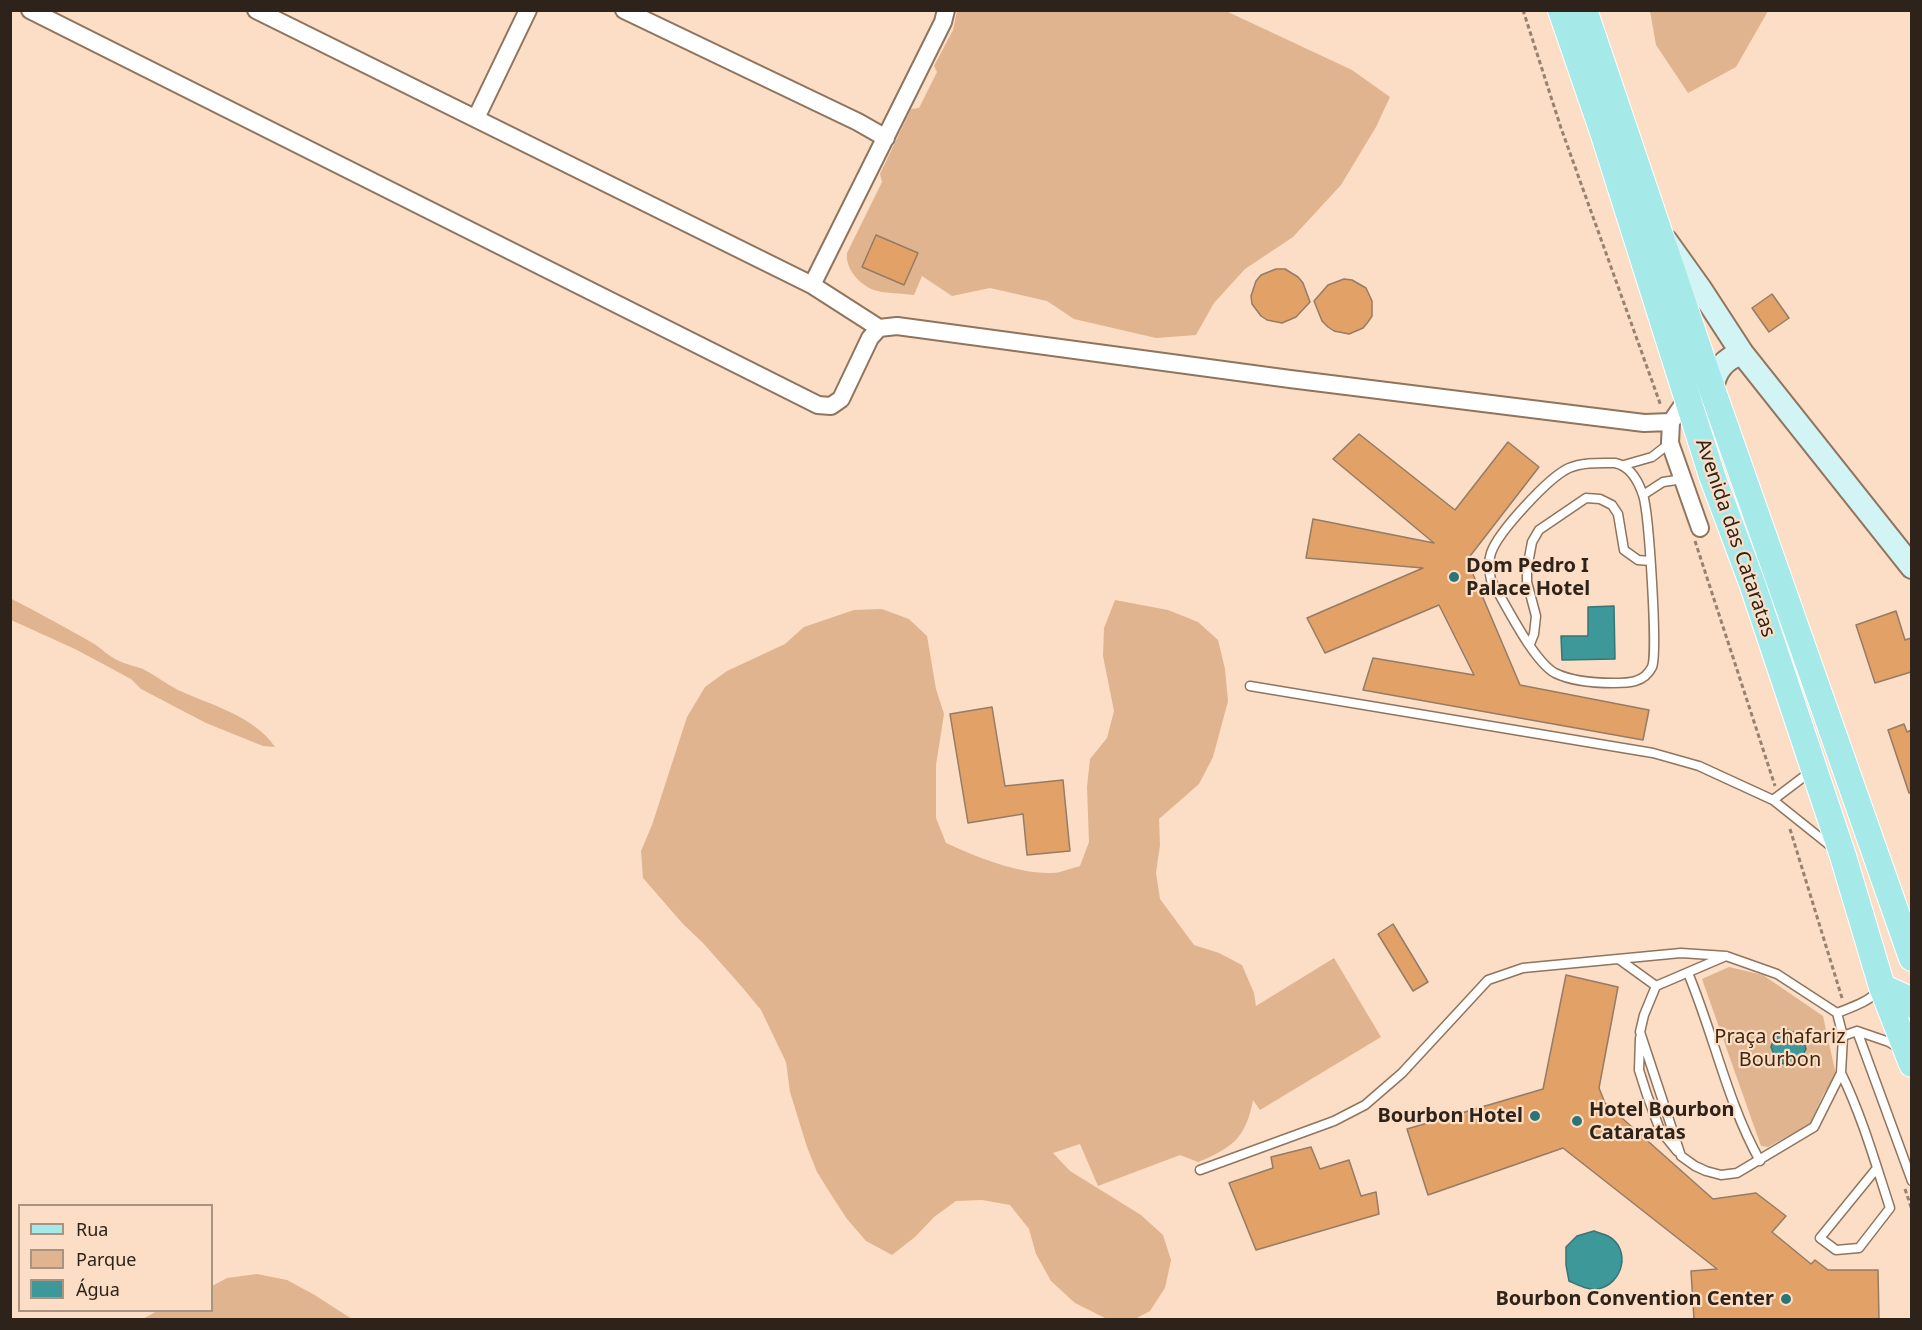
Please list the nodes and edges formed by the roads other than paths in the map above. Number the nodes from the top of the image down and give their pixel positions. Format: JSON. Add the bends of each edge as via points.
{"nodes":[{"id":1,"x":30,"y":10,"type":"edge"},
{"id":2,"x":256,"y":10,"type":"edge"},
{"id":3,"x":528,"y":10,"type":"edge"},
{"id":4,"x":624,"y":10,"type":"edge"},
{"id":5,"x":946,"y":10,"type":"edge"},
{"id":6,"x":1561,"y":10,"type":"edge"},
{"id":7,"x":1584,"y":10,"type":"edge"},
{"id":8,"x":476,"y":118,"type":"junction"},
{"id":9,"x":886,"y":138,"type":"junction"},
{"id":10,"x":1656,"y":228,"type":"junction"},
{"id":11,"x":812,"y":285,"type":"junction"},
{"id":12,"x":879,"y":328,"type":"junction"},
{"id":13,"x":1742,"y":353,"type":"junction"},
{"id":14,"x":1700,"y":393,"type":"junction"},
{"id":15,"x":1663,"y":422,"type":"junction"},
{"id":16,"x":1670,"y":443,"type":"junction"},
{"id":17,"x":1624,"y":465,"type":"junction"},
{"id":18,"x":1712,"y":476,"type":"junction"},
{"id":19,"x":1683,"y":479,"type":"junction"},
{"id":20,"x":1643,"y":495,"type":"junction"},
{"id":21,"x":1697,"y":532,"type":"road end"},
{"id":22,"x":1650,"y":561,"type":"junction"},
{"id":23,"x":1911,"y":567,"type":"edge"},
{"id":24,"x":1530,"y":644,"type":"junction"},
{"id":25,"x":1250,"y":686,"type":"dead end"},
{"id":26,"x":1813,"y":770,"type":"junction"},
{"id":27,"x":1776,"y":798,"type":"junction"},
{"id":28,"x":1843,"y":856,"type":"junction"},
{"id":29,"x":1726,"y":956,"type":"junction"},
{"id":30,"x":1911,"y":958,"type":"edge"},
{"id":31,"x":1620,"y":960,"type":"junction"},
{"id":32,"x":1688,"y":973,"type":"junction"},
{"id":33,"x":1656,"y":986,"type":"junction"},
{"id":34,"x":1882,"y":987,"type":"junction"},
{"id":35,"x":1911,"y":1005,"type":"edge"},
{"id":36,"x":1841,"y":1011,"type":"junction"},
{"id":37,"x":1857,"y":1031,"type":"junction"},
{"id":38,"x":1640,"y":1032,"type":"junction"},
{"id":39,"x":1844,"y":1036,"type":"junction"},
{"id":40,"x":1910,"y":1059,"type":"edge"},
{"id":41,"x":1841,"y":1073,"type":"junction"},
{"id":42,"x":1682,"y":1156,"type":"junction"},
{"id":43,"x":1760,"y":1161,"type":"junction"},
{"id":44,"x":1876,"y":1168,"type":"junction"},
{"id":45,"x":1200,"y":1170,"type":"dead end"},
{"id":46,"x":1911,"y":1181,"type":"edge"}],
"edges":[{"from":1,"to":12,"type":"street","via":[[818,405],[831,406],[841,399],[870,338]]},
{"from":2,"to":8,"type":"street"},
{"from":3,"to":8,"type":"street"},
{"from":4,"to":9,"type":"street"},
{"from":5,"to":9,"type":"street"},
{"from":6,"to":14,"type":"main road","name":"Avenida das Cataratas"},
{"from":7,"to":10,"type":"main road","name":"Avenida das Cataratas"},
{"from":8,"to":11,"type":"street"},
{"from":9,"to":11,"type":"street"},
{"from":10,"to":13,"type":"street"},
{"from":10,"to":14,"type":"main road","name":"Avenida das Cataratas"},
{"from":11,"to":12,"type":"street"},
{"from":12,"to":15,"type":"street","via":[[916,327],[1290,379],[1644,423]]},
{"from":13,"to":14,"type":"street","via":[[1721,365]]},
{"from":13,"to":23,"type":"street"},
{"from":14,"to":15,"type":"street"},
{"from":14,"to":18,"type":"main road","name":"Avenida das Cataratas"},
{"from":14,"to":30,"type":"main road","name":"Avenida das Cataratas"},
{"from":15,"to":16,"type":"street"},
{"from":16,"to":17,"type":"lane","via":[[1652,457]]},
{"from":16,"to":19,"type":"street"},
{"from":17,"to":20,"type":"lane"},
{"from":17,"to":24,"type":"lane","via":[[1579,464],[1563,471],[1544,485],[1495,544],[1490,559],[1491,580]]},
{"from":18,"to":19,"type":"street"},
{"from":18,"to":26,"type":"main road","name":"Avenida das Cataratas","via":[[1752,583]]},
{"from":19,"to":20,"type":"lane","via":[[1663,482]]},
{"from":19,"to":21,"type":"street"},
{"from":20,"to":22,"type":"lane"},
{"from":22,"to":24,"type":"lane","via":[[1655,658],[1642,678],[1629,683],[1603,683],[1561,675],[1543,663]]},
{"from":22,"to":24,"type":"lane","via":[[1638,560],[1624,550],[1618,514],[1612,505],[1600,499],[1586,498],[1539,530],[1532,542],[1527,569],[1536,616]]},
{"from":25,"to":27,"type":"lane","via":[[1653,753],[1699,766]]},
{"from":26,"to":27,"type":"lane"},
{"from":26,"to":28,"type":"main road","name":"Avenida das Cataratas"},
{"from":27,"to":28,"type":"lane"},
{"from":28,"to":34,"type":"main road","name":"Avenida das Cataratas"},
{"from":29,"to":31,"type":"lane","via":[[1681,953]]},
{"from":29,"to":32,"type":"lane"},
{"from":29,"to":36,"type":"lane","via":[[1777,974]]},
{"from":31,"to":33,"type":"lane"},
{"from":31,"to":45,"type":"lane","via":[[1523,968],[1488,980],[1402,1073],[1365,1105],[1334,1121]]},
{"from":32,"to":33,"type":"lane"},
{"from":32,"to":43,"type":"lane","via":[[1722,1071]]},
{"from":33,"to":38,"type":"lane"},
{"from":34,"to":35,"type":"main road","via":[[1906,998]]},
{"from":34,"to":36,"type":"lane","via":[[1876,994]]},
{"from":34,"to":40,"type":"main road","name":"Avenida das Cataratas"},
{"from":36,"to":39,"type":"lane"},
{"from":37,"to":39,"type":"lane"},
{"from":37,"to":40,"type":"lane","via":[[1890,1042]]},
{"from":37,"to":46,"type":"lane"},
{"from":38,"to":42,"type":"lane"},
{"from":38,"to":42,"type":"lane","via":[[1639,1070],[1647,1095],[1660,1130]]},
{"from":39,"to":41,"type":"lane"},
{"from":41,"to":43,"type":"lane","via":[[1814,1127]]},
{"from":41,"to":44,"type":"lane","via":[[1855,1102]]},
{"from":42,"to":43,"type":"lane","via":[[1695,1166],[1720,1175],[1737,1173]]},
{"from":44,"to":44,"type":"lane","via":[[1890,1208],[1859,1248],[1836,1250],[1820,1238]]}]}
